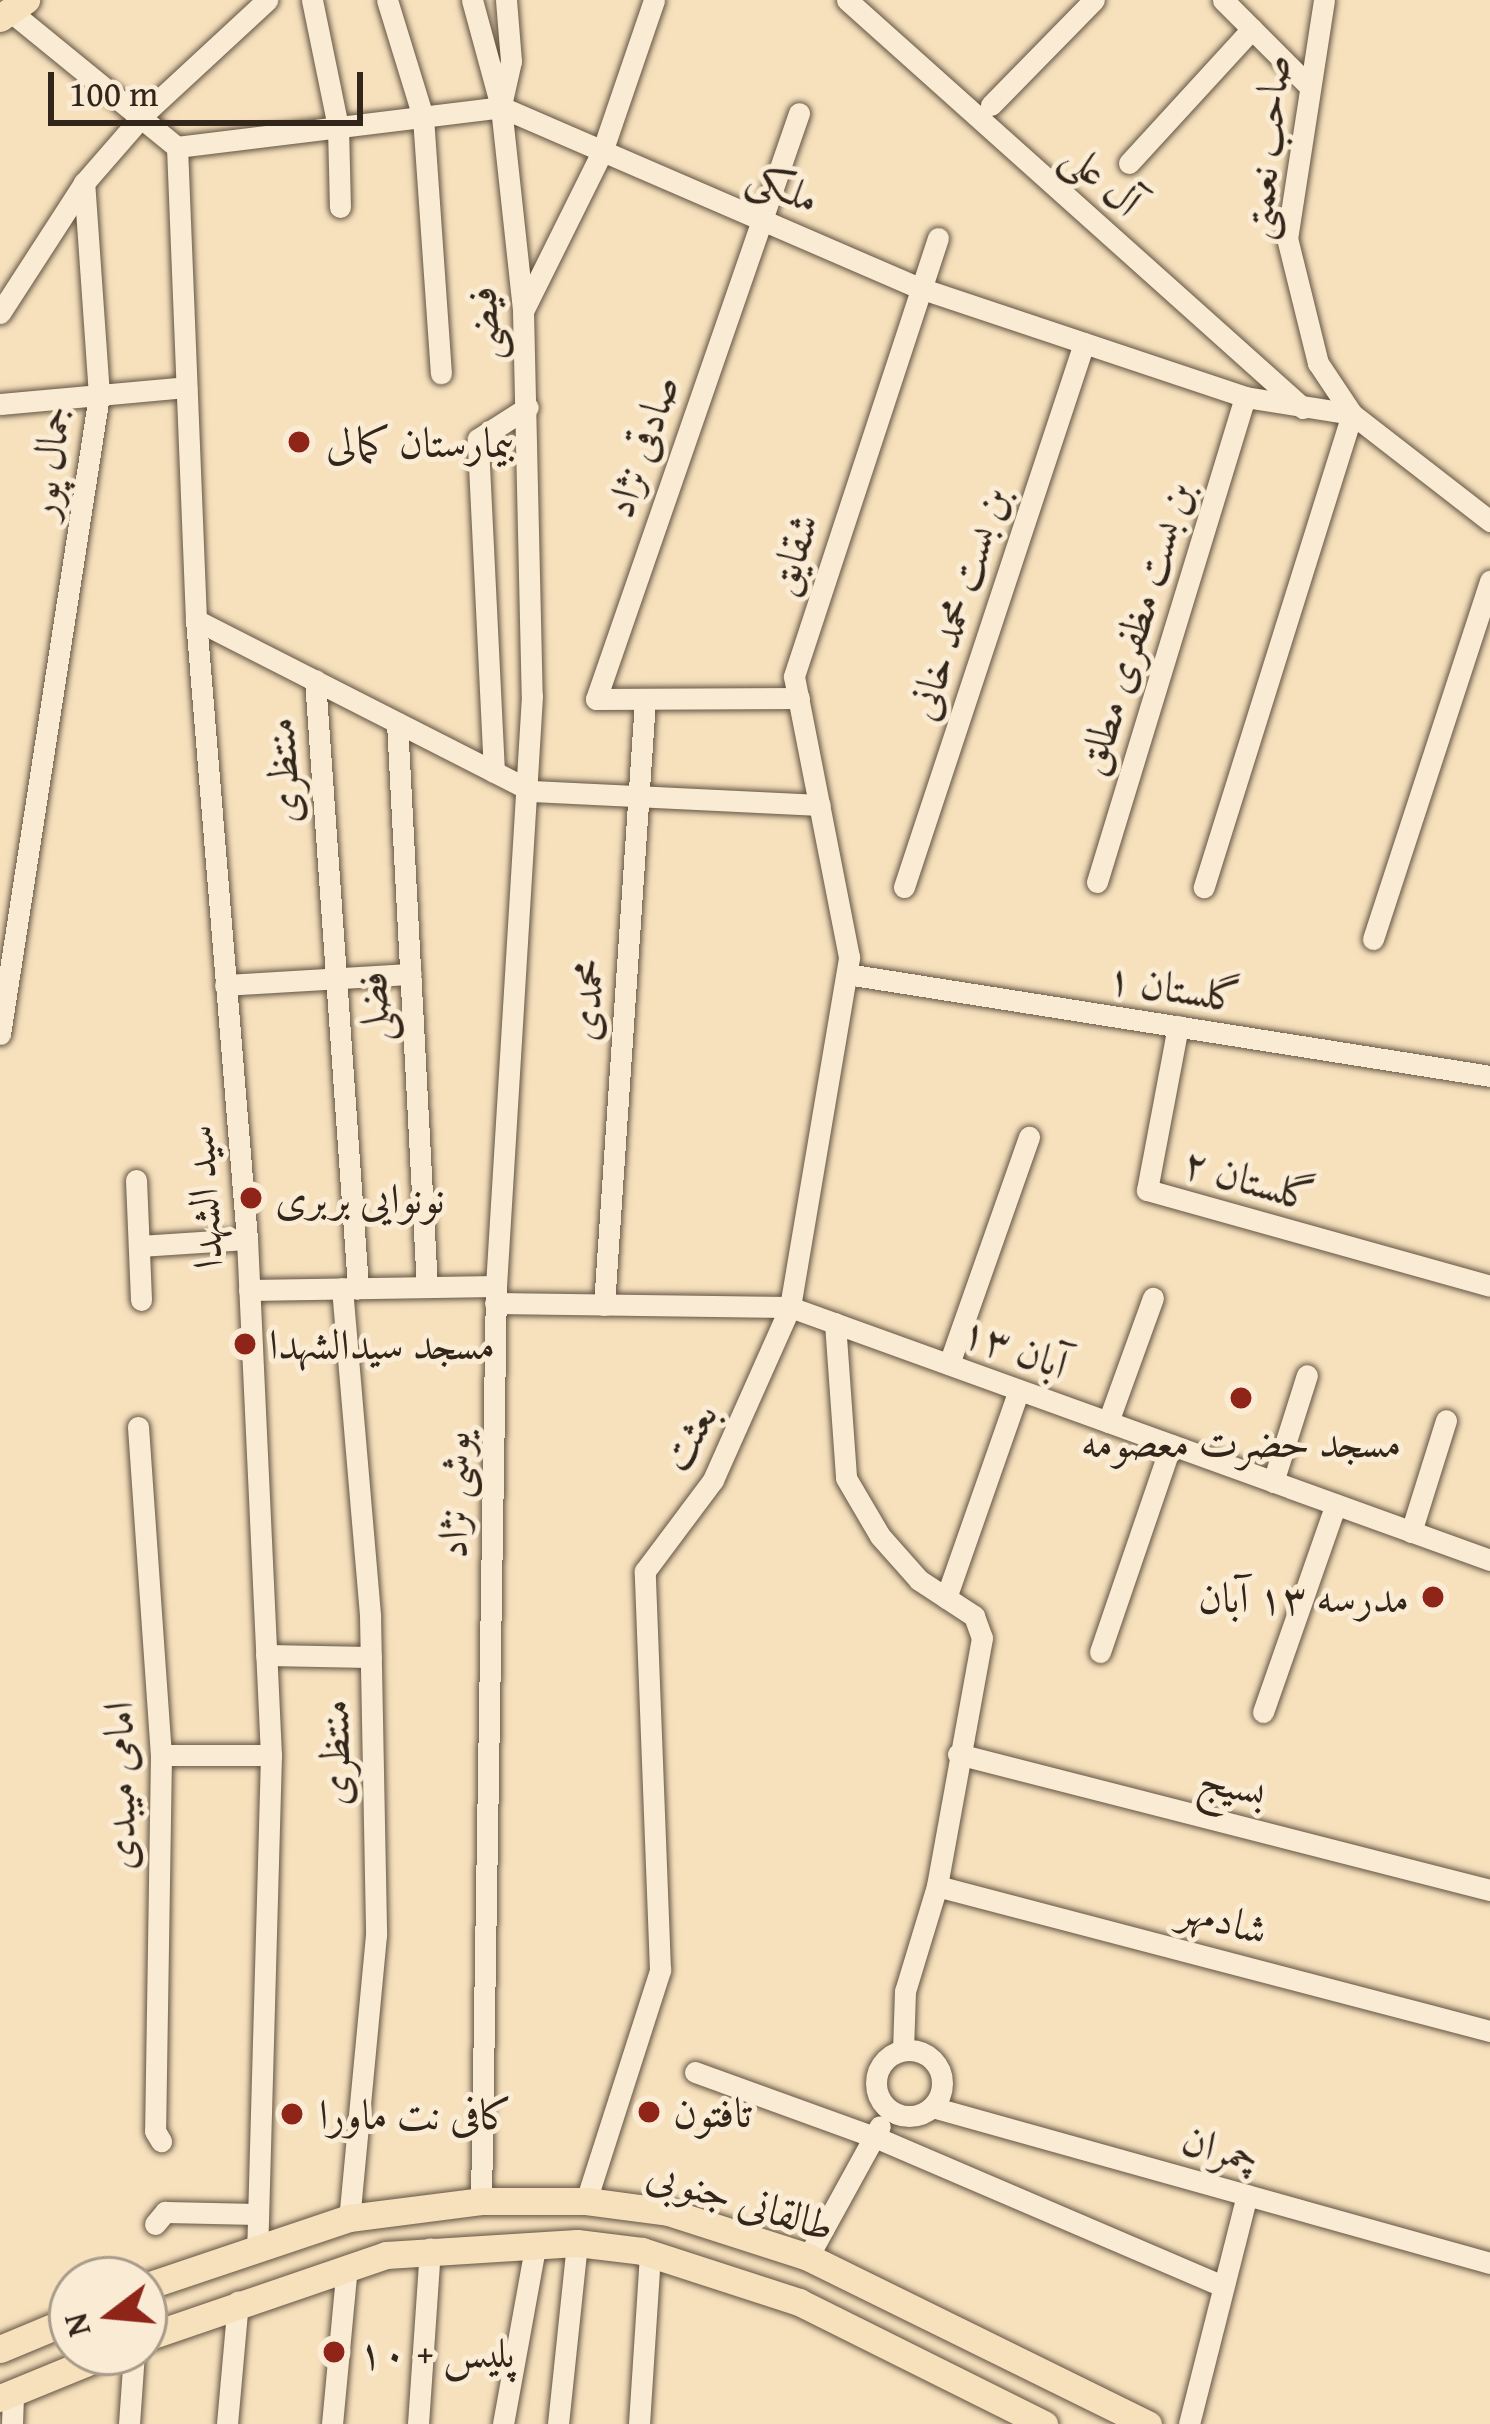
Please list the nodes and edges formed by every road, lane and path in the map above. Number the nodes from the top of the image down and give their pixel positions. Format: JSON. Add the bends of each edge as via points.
{"nodes":[{"id":1,"x":267,"y":0,"type":"edge"},
{"id":2,"x":312,"y":0,"type":"edge"},
{"id":3,"x":387,"y":0,"type":"edge"},
{"id":4,"x":472,"y":0,"type":"edge"},
{"id":5,"x":506,"y":0,"type":"edge"},
{"id":6,"x":654,"y":0,"type":"edge"},
{"id":7,"x":848,"y":0,"type":"edge"},
{"id":8,"x":1094,"y":0,"type":"edge"},
{"id":9,"x":1223,"y":0,"type":"edge"},
{"id":10,"x":1324,"y":0,"type":"edge"},
{"id":11,"x":9,"y":11,"type":"edge"},
{"id":12,"x":1252,"y":29,"type":"junction"},
{"id":13,"x":1306,"y":84,"type":"junction"},
{"id":14,"x":991,"y":105,"type":"dead end"},
{"id":15,"x":501,"y":107,"type":"junction"},
{"id":16,"x":799,"y":112,"type":"dead end"},
{"id":17,"x":144,"y":114,"type":"junction"},
{"id":18,"x":423,"y":117,"type":"junction"},
{"id":19,"x":338,"y":128,"type":"junction"},
{"id":20,"x":177,"y":147,"type":"junction"},
{"id":21,"x":602,"y":152,"type":"junction"},
{"id":22,"x":1129,"y":163,"type":"dead end"},
{"id":23,"x":84,"y":183,"type":"junction"},
{"id":24,"x":340,"y":206,"type":"dead end"},
{"id":25,"x":760,"y":217,"type":"junction"},
{"id":26,"x":938,"y":238,"type":"dead end"},
{"id":27,"x":917,"y":287,"type":"junction"},
{"id":28,"x":523,"y":311,"type":"junction"},
{"id":29,"x":0,"y":313,"type":"edge"},
{"id":30,"x":1084,"y":343,"type":"junction"},
{"id":31,"x":442,"y":373,"type":"dead end"},
{"id":32,"x":186,"y":387,"type":"junction"},
{"id":33,"x":99,"y":395,"type":"junction"},
{"id":34,"x":1245,"y":397,"type":"junction"},
{"id":35,"x":0,"y":404,"type":"edge"},
{"id":36,"x":528,"y":407,"type":"junction"},
{"id":37,"x":1308,"y":412,"type":"junction"},
{"id":38,"x":1359,"y":421,"type":"junction"},
{"id":39,"x":1490,"y":521,"type":"edge"},
{"id":40,"x":1490,"y":581,"type":"edge"},
{"id":41,"x":196,"y":620,"type":"junction"},
{"id":42,"x":315,"y":680,"type":"junction"},
{"id":43,"x":799,"y":698,"type":"junction"},
{"id":44,"x":645,"y":700,"type":"junction"},
{"id":45,"x":397,"y":723,"type":"junction"},
{"id":46,"x":494,"y":772,"type":"junction"},
{"id":47,"x":532,"y":791,"type":"junction"},
{"id":48,"x":638,"y":801,"type":"junction"},
{"id":49,"x":820,"y":805,"type":"junction"},
{"id":50,"x":1097,"y":882,"type":"dead end"},
{"id":51,"x":904,"y":887,"type":"dead end"},
{"id":52,"x":1204,"y":887,"type":"dead end"},
{"id":53,"x":1373,"y":939,"type":"dead end"},
{"id":54,"x":411,"y":974,"type":"junction"},
{"id":55,"x":847,"y":974,"type":"junction"},
{"id":56,"x":336,"y":979,"type":"junction"},
{"id":57,"x":225,"y":985,"type":"junction"},
{"id":58,"x":1178,"y":1027,"type":"junction"},
{"id":59,"x":0,"y":1034,"type":"edge"},
{"id":60,"x":1490,"y":1076,"type":"edge"},
{"id":61,"x":1029,"y":1137,"type":"dead end"},
{"id":62,"x":136,"y":1180,"type":"dead end"},
{"id":63,"x":247,"y":1239,"type":"junction"},
{"id":64,"x":139,"y":1246,"type":"junction"},
{"id":65,"x":1490,"y":1286,"type":"edge"},
{"id":66,"x":427,"y":1287,"type":"junction"},
{"id":67,"x":350,"y":1288,"type":"junction"},
{"id":68,"x":249,"y":1290,"type":"junction"},
{"id":69,"x":495,"y":1294,"type":"junction"},
{"id":70,"x":1153,"y":1298,"type":"dead end"},
{"id":71,"x":142,"y":1300,"type":"dead end"},
{"id":72,"x":604,"y":1305,"type":"junction"},
{"id":73,"x":790,"y":1307,"type":"junction"},
{"id":74,"x":835,"y":1323,"type":"junction"},
{"id":75,"x":949,"y":1364,"type":"junction"},
{"id":76,"x":1307,"y":1376,"type":"dead end"},
{"id":77,"x":1019,"y":1390,"type":"junction"},
{"id":78,"x":1446,"y":1420,"type":"dead end"},
{"id":79,"x":1108,"y":1422,"type":"junction"},
{"id":80,"x":138,"y":1426,"type":"dead end"},
{"id":81,"x":1171,"y":1445,"type":"junction"},
{"id":82,"x":1274,"y":1482,"type":"junction"},
{"id":83,"x":1336,"y":1504,"type":"junction"},
{"id":84,"x":1412,"y":1532,"type":"junction"},
{"id":85,"x":1490,"y":1560,"type":"edge"},
{"id":86,"x":946,"y":1598,"type":"junction"},
{"id":87,"x":1100,"y":1652,"type":"dead end"},
{"id":88,"x":266,"y":1655,"type":"junction"},
{"id":89,"x":371,"y":1658,"type":"junction"},
{"id":90,"x":1263,"y":1712,"type":"dead end"},
{"id":91,"x":958,"y":1754,"type":"junction"},
{"id":92,"x":161,"y":1755,"type":"junction"},
{"id":93,"x":271,"y":1755,"type":"junction"},
{"id":94,"x":937,"y":1886,"type":"junction"},
{"id":95,"x":1490,"y":1890,"type":"edge"},
{"id":96,"x":1490,"y":2031,"type":"edge"},
{"id":97,"x":903,"y":2050,"type":"junction"},
{"id":98,"x":695,"y":2072,"type":"dead end"},
{"id":99,"x":932,"y":2107,"type":"junction"},
{"id":100,"x":889,"y":2110,"type":"junction"},
{"id":101,"x":874,"y":2137,"type":"junction"},
{"id":102,"x":161,"y":2141,"type":"dead end"},
{"id":103,"x":1247,"y":2195,"type":"junction"},
{"id":104,"x":481,"y":2200,"type":"junction"},
{"id":105,"x":586,"y":2201,"type":"junction"},
{"id":106,"x":349,"y":2218,"type":"junction"},
{"id":107,"x":156,"y":2220,"type":"dead end"},
{"id":108,"x":258,"y":2228,"type":"junction"},
{"id":109,"x":536,"y":2243,"type":"junction"},
{"id":110,"x":577,"y":2243,"type":"junction"},
{"id":111,"x":430,"y":2248,"type":"junction"},
{"id":112,"x":650,"y":2253,"type":"junction"},
{"id":113,"x":808,"y":2257,"type":"junction"},
{"id":114,"x":1490,"y":2263,"type":"edge"},
{"id":115,"x":347,"y":2266,"type":"junction"},
{"id":116,"x":168,"y":2275,"type":"edge"},
{"id":117,"x":1220,"y":2285,"type":"junction"},
{"id":118,"x":238,"y":2301,"type":"junction"},
{"id":119,"x":48,"y":2329,"type":"edge"},
{"id":120,"x":168,"y":2329,"type":"edge"},
{"id":121,"x":0,"y":2349,"type":"edge"},
{"id":122,"x":54,"y":2376,"type":"edge"},
{"id":123,"x":132,"y":2376,"type":"edge"},
{"id":124,"x":6,"y":2396,"type":"edge"},
{"id":125,"x":11,"y":2424,"type":"edge"},
{"id":126,"x":129,"y":2424,"type":"edge"},
{"id":127,"x":226,"y":2424,"type":"edge"},
{"id":128,"x":332,"y":2424,"type":"edge"},
{"id":129,"x":418,"y":2424,"type":"edge"},
{"id":130,"x":503,"y":2424,"type":"edge"},
{"id":131,"x":558,"y":2424,"type":"edge"},
{"id":132,"x":639,"y":2424,"type":"edge"},
{"id":133,"x":1044,"y":2424,"type":"edge"},
{"id":134,"x":1148,"y":2424,"type":"edge"},
{"id":135,"x":1189,"y":2424,"type":"edge"}],
"edges":[{"from":1,"to":17,"type":"street"},
{"from":2,"to":19,"type":"street"},
{"from":3,"to":18,"type":"street"},
{"from":4,"to":15,"type":"street","name":"فیضی"},
{"from":5,"to":15,"type":"street","via":[[511,61]]},
{"from":6,"to":21,"type":"street"},
{"from":7,"to":37,"type":"street","name":"آل علی"},
{"from":8,"to":14,"type":"street"},
{"from":9,"to":12,"type":"street"},
{"from":10,"to":13,"type":"street","name":"صاحب نعمتی"},
{"from":11,"to":17,"type":"street"},
{"from":12,"to":13,"type":"street"},
{"from":12,"to":22,"type":"street"},
{"from":13,"to":38,"type":"street","name":"صاحب نعمتی","via":[[1287,238],[1318,363]]},
{"from":15,"to":18,"type":"street"},
{"from":15,"to":21,"type":"street","name":"ملکی"},
{"from":15,"to":28,"type":"street","name":"فیضی"},
{"from":16,"to":25,"type":"street","name":"صادقی نژاد"},
{"from":17,"to":20,"type":"street"},
{"from":17,"to":23,"type":"street"},
{"from":18,"to":19,"type":"street"},
{"from":18,"to":31,"type":"street"},
{"from":19,"to":20,"type":"street"},
{"from":19,"to":24,"type":"street"},
{"from":20,"to":32,"type":"street","name":"سید الشهدا"},
{"from":21,"to":25,"type":"street","name":"ملکی"},
{"from":21,"to":28,"type":"street"},
{"from":23,"to":29,"type":"street"},
{"from":23,"to":33,"type":"street","name":"جمال پور"},
{"from":25,"to":27,"type":"street","name":"ملکی"},
{"from":25,"to":44,"type":"street","name":"صادقی نژاد","via":[[596,699]]},
{"from":26,"to":27,"type":"street","name":"شقایق"},
{"from":27,"to":30,"type":"street","name":"ملکی"},
{"from":27,"to":43,"type":"street","name":"شقایق","via":[[794,676]]},
{"from":28,"to":36,"type":"street","name":"فیضی"},
{"from":30,"to":34,"type":"street","name":"ملکی"},
{"from":30,"to":51,"type":"street","name":"بن بست محمد خانی"},
{"from":32,"to":33,"type":"street"},
{"from":32,"to":41,"type":"street","name":"سید الشهدا"},
{"from":33,"to":35,"type":"street"},
{"from":33,"to":59,"type":"street","name":"جمال پور"},
{"from":34,"to":37,"type":"street","name":"ملکی"},
{"from":34,"to":50,"type":"street","name":"بن بست مظفری مطلق"},
{"from":36,"to":46,"type":"street","via":[[478,439]]},
{"from":36,"to":47,"type":"street","name":"فیضی"},
{"from":37,"to":38,"type":"street","name":"ملکی"},
{"from":38,"to":39,"type":"street"},
{"from":38,"to":52,"type":"street"},
{"from":40,"to":53,"type":"street"},
{"from":41,"to":42,"type":"street"},
{"from":41,"to":57,"type":"street","name":"سید الشهدا"},
{"from":42,"to":45,"type":"street"},
{"from":42,"to":56,"type":"street","name":"منتظری"},
{"from":43,"to":44,"type":"street"},
{"from":43,"to":49,"type":"street","name":"بعثت"},
{"from":44,"to":48,"type":"street","name":"محمدی"},
{"from":45,"to":46,"type":"street"},
{"from":45,"to":54,"type":"street","name":"فضلی"},
{"from":46,"to":47,"type":"street"},
{"from":47,"to":48,"type":"street"},
{"from":47,"to":69,"type":"street","name":"یوشی نژاد"},
{"from":48,"to":49,"type":"street"},
{"from":48,"to":72,"type":"street","name":"محمدی"},
{"from":49,"to":55,"type":"street","name":"بعثت"},
{"from":54,"to":56,"type":"street"},
{"from":54,"to":66,"type":"street","name":"فضلی"},
{"from":55,"to":58,"type":"street","name":"گلستان ۱"},
{"from":55,"to":73,"type":"street","name":"بعثت"},
{"from":56,"to":57,"type":"street"},
{"from":56,"to":67,"type":"street","name":"منتظری"},
{"from":57,"to":63,"type":"street","name":"سید الشهدا"},
{"from":58,"to":60,"type":"street","name":"گلستان ۱"},
{"from":58,"to":65,"type":"street","name":"گلستان ۲","via":[[1147,1190]]},
{"from":61,"to":75,"type":"street"},
{"from":62,"to":64,"type":"street"},
{"from":63,"to":64,"type":"street"},
{"from":63,"to":68,"type":"street","name":"سید الشهدا"},
{"from":64,"to":71,"type":"street"},
{"from":66,"to":67,"type":"street","name":"۱۳ آبان"},
{"from":66,"to":69,"type":"street","name":"۱۳ آبان"},
{"from":67,"to":68,"type":"street","name":"۱۳ آبان"},
{"from":67,"to":89,"type":"street","name":"منتظری"},
{"from":68,"to":88,"type":"street","name":"سید الشهدا"},
{"from":69,"to":72,"type":"street","name":"۱۳ آبان"},
{"from":69,"to":104,"type":"street","name":"یوشی نژاد"},
{"from":70,"to":79,"type":"street"},
{"from":72,"to":73,"type":"street","name":"۱۳ آبان"},
{"from":73,"to":74,"type":"street","name":"۱۳ آبان"},
{"from":73,"to":105,"type":"street","name":"بعثت","via":[[713,1480],[647,1563],[660,1970]]},
{"from":74,"to":75,"type":"street","name":"۱۳ آبان"},
{"from":74,"to":86,"type":"street","via":[[846,1478],[880,1536]]},
{"from":75,"to":77,"type":"street","name":"۱۳ آبان"},
{"from":76,"to":82,"type":"street"},
{"from":77,"to":79,"type":"street","name":"۱۳ آبان"},
{"from":77,"to":86,"type":"street"},
{"from":78,"to":84,"type":"street"},
{"from":79,"to":81,"type":"street","name":"۱۳ آبان"},
{"from":80,"to":92,"type":"street","name":"امامی میبدی"},
{"from":81,"to":82,"type":"street","name":"۱۳ آبان"},
{"from":81,"to":87,"type":"street"},
{"from":82,"to":83,"type":"street","name":"۱۳ آبان"},
{"from":83,"to":84,"type":"street","name":"۱۳ آبان"},
{"from":83,"to":90,"type":"street"},
{"from":84,"to":85,"type":"street","name":"۱۳ آبان"},
{"from":86,"to":91,"type":"street","via":[[974,1616],[982,1638]]},
{"from":88,"to":89,"type":"street"},
{"from":88,"to":93,"type":"street","name":"سید الشهدا"},
{"from":89,"to":106,"type":"street","name":"منتظری","via":[[376,1935]]},
{"from":91,"to":94,"type":"street"},
{"from":91,"to":95,"type":"street","name":"بسیج"},
{"from":92,"to":93,"type":"street"},
{"from":92,"to":102,"type":"street","name":"امامی میبدی"},
{"from":93,"to":108,"type":"street","name":"سید الشهدا"},
{"from":94,"to":96,"type":"street","name":"شادمهر"},
{"from":94,"to":97,"type":"street","via":[[905,1991]]},
{"from":97,"to":99,"type":"street","via":[[925,2053],[940,2068],[942,2090]]},
{"from":97,"to":100,"type":"street","via":[[884,2060],[876,2080]]},
{"from":98,"to":101,"type":"street"},
{"from":99,"to":100,"type":"street","via":[[910,2116]]},
{"from":99,"to":103,"type":"street","name":"چمران"},
{"from":100,"to":101,"type":"street"},
{"from":101,"to":113,"type":"street"},
{"from":101,"to":117,"type":"street"},
{"from":103,"to":114,"type":"street","name":"چمران"},
{"from":103,"to":117,"type":"street"},
{"from":104,"to":105,"type":"main road","name":"طالقانی جنوبی"},
{"from":104,"to":106,"type":"main road","name":"طالقانی جنوبی"},
{"from":105,"to":113,"type":"main road","name":"طالقانی جنوبی","via":[[668,2212]]},
{"from":106,"to":108,"type":"main road","name":"طالقانی جنوبی"},
{"from":107,"to":108,"type":"street"},
{"from":108,"to":116,"type":"main road","name":"طالقانی جنوبی"},
{"from":109,"to":110,"type":"main road","name":"طالقانی جنوبی"},
{"from":109,"to":111,"type":"main road","name":"طالقانی جنوبی"},
{"from":109,"to":130,"type":"street"},
{"from":110,"to":112,"type":"main road","name":"طالقانی جنوبی"},
{"from":110,"to":131,"type":"street"},
{"from":111,"to":115,"type":"main road","name":"طالقانی جنوبی"},
{"from":111,"to":129,"type":"street"},
{"from":112,"to":132,"type":"street"},
{"from":112,"to":133,"type":"main road","name":"طالقانی جنوبی","via":[[799,2302]]},
{"from":113,"to":134,"type":"main road","name":"طالقانی جنوبی"},
{"from":115,"to":118,"type":"main road","name":"طالقانی جنوبی"},
{"from":115,"to":128,"type":"street"},
{"from":117,"to":135,"type":"street"},
{"from":118,"to":120,"type":"main road","name":"طالقانی جنوبی"},
{"from":118,"to":127,"type":"street"},
{"from":119,"to":121,"type":"main road"},
{"from":122,"to":124,"type":"main road"},
{"from":123,"to":126,"type":"street"},
{"from":124,"to":125,"type":"street"}]}
